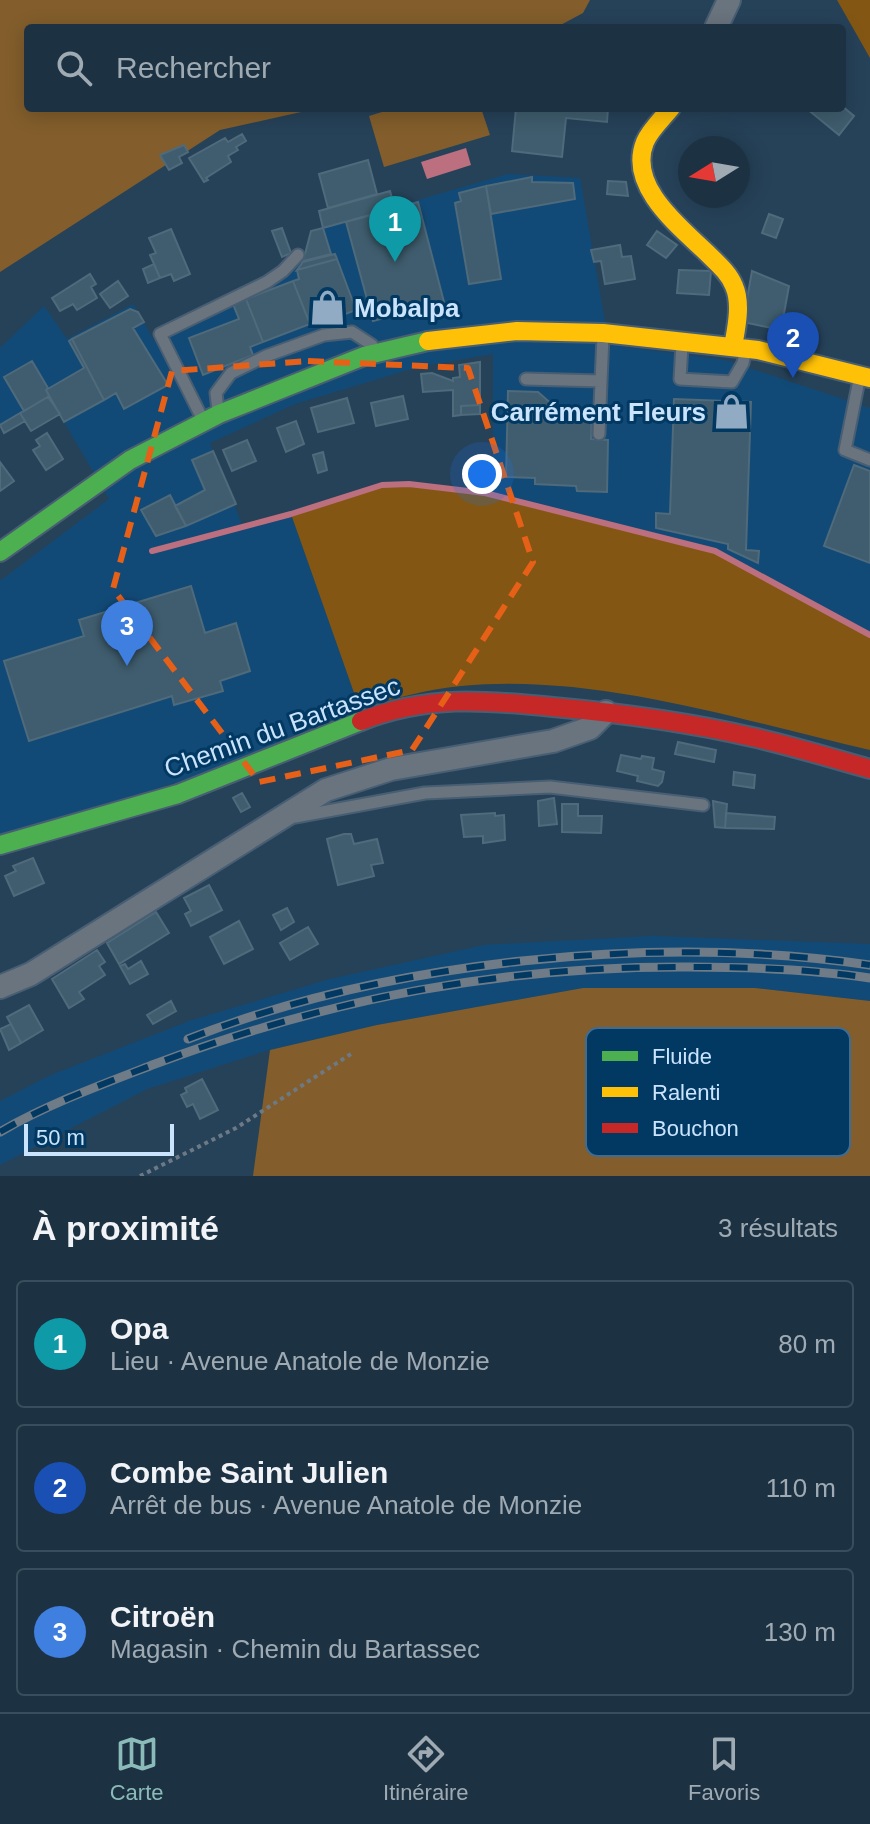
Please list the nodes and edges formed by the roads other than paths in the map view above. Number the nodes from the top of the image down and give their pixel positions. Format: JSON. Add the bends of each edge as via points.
{"nodes":[{"id":1,"x":729,"y":0,"type":"edge"},
{"id":2,"x":718,"y":24,"type":"edge"},
{"id":3,"x":668,"y":112,"type":"edge"},
{"id":4,"x":298,"y":255,"type":"dead end"},
{"id":5,"x":603,"y":333,"type":"junction"},
{"id":6,"x":682,"y":340,"type":"junction"},
{"id":7,"x":740,"y":347,"type":"junction"},
{"id":8,"x":383,"y":352,"type":"junction"},
{"id":9,"x":865,"y":377,"type":"edge"},
{"id":10,"x":526,"y":379,"type":"dead end"},
{"id":11,"x":601,"y":381,"type":"junction"},
{"id":12,"x":211,"y":418,"type":"junction"},
{"id":13,"x":599,"y":434,"type":"dead end"},
{"id":14,"x":870,"y":460,"type":"edge"},
{"id":15,"x":0,"y":552,"type":"edge"},
{"id":16,"x":606,"y":712,"type":"junction"},
{"id":17,"x":870,"y":769,"type":"edge"},
{"id":18,"x":703,"y":805,"type":"dead end"},
{"id":19,"x":278,"y":820,"type":"junction"},
{"id":20,"x":0,"y":845,"type":"edge"},
{"id":21,"x":0,"y":987,"type":"edge"}],
"edges":[{"from":1,"to":2,"type":"street"},
{"from":3,"to":7,"type":"street","via":[[646,139],[642,170],[658,205],[732,281]]},
{"from":4,"to":12,"type":"lane","via":[[267,282],[160,334]]},
{"from":5,"to":6,"type":"street"},
{"from":5,"to":8,"type":"street","via":[[517,331]]},
{"from":5,"to":11,"type":"lane"},
{"from":6,"to":7,"type":"street"},
{"from":6,"to":7,"type":"lane","via":[[680,379],[732,382],[743,363]]},
{"from":7,"to":9,"type":"street"},
{"from":8,"to":12,"type":"street"},
{"from":8,"to":12,"type":"lane","via":[[352,332],[324,335],[266,356],[231,373],[216,393]]},
{"from":9,"to":14,"type":"lane","via":[[845,450]]},
{"from":10,"to":11,"type":"lane"},
{"from":11,"to":13,"type":"lane"},
{"from":12,"to":15,"type":"street","via":[[130,460]]},
{"from":16,"to":17,"type":"street","name":"Chemin du Bartassec","via":[[751,737]]},
{"from":16,"to":19,"type":"street","via":[[590,728],[553,741],[391,769],[342,784]]},
{"from":16,"to":20,"type":"street","name":"Chemin du Bartassec","via":[[479,700],[392,709],[225,778]]},
{"from":18,"to":19,"type":"lane","via":[[550,787],[425,793]]},
{"from":19,"to":21,"type":"street","via":[[31,974]]}]}
